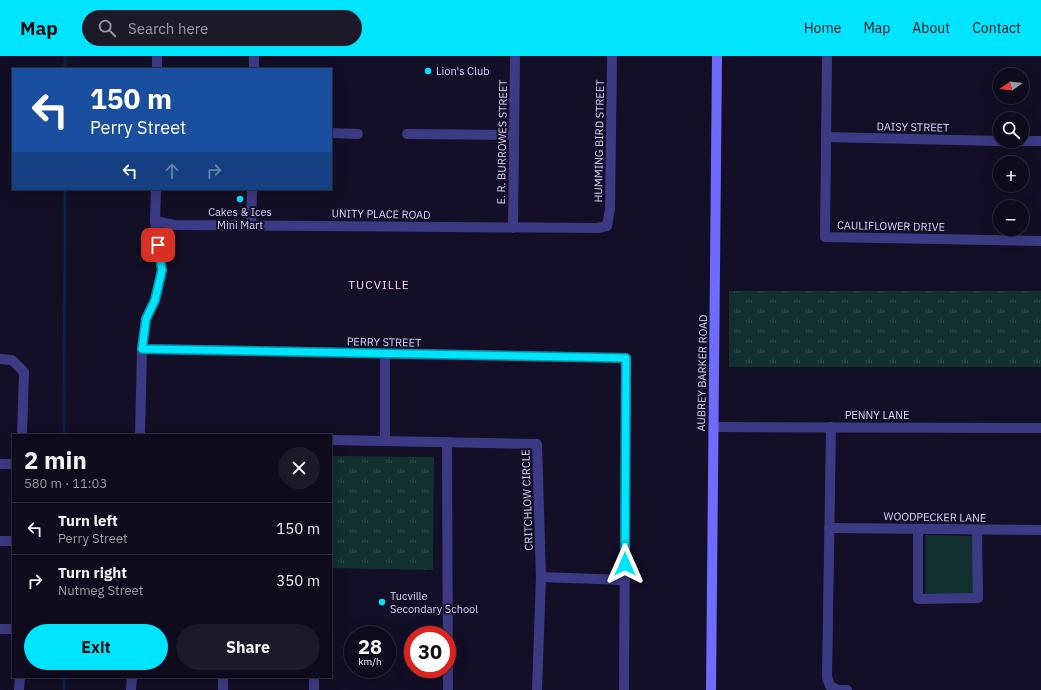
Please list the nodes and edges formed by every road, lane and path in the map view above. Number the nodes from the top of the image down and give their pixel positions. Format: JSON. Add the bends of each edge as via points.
{"nodes":[{"id":1,"x":157,"y":56,"type":"edge"},
{"id":2,"x":254,"y":56,"type":"edge"},
{"id":3,"x":515,"y":56,"type":"edge"},
{"id":4,"x":612,"y":56,"type":"edge"},
{"id":5,"x":717,"y":56,"type":"edge"},
{"id":6,"x":827,"y":56,"type":"edge"},
{"id":7,"x":157,"y":68,"type":"edge"},
{"id":8,"x":254,"y":68,"type":"edge"},
{"id":9,"x":332,"y":133,"type":"edge"},
{"id":10,"x":358,"y":134,"type":"dead end"},
{"id":11,"x":408,"y":134,"type":"dead end"},
{"id":12,"x":514,"y":134,"type":"junction"},
{"id":13,"x":826,"y":137,"type":"junction"},
{"id":14,"x":993,"y":141,"type":"edge"},
{"id":15,"x":1029,"y":141,"type":"edge"},
{"id":16,"x":1041,"y":142,"type":"edge"},
{"id":17,"x":156,"y":190,"type":"edge"},
{"id":18,"x":252,"y":190,"type":"edge"},
{"id":19,"x":155,"y":221,"type":"junction"},
{"id":20,"x":251,"y":225,"type":"junction"},
{"id":21,"x":607,"y":226,"type":"joint"},
{"id":22,"x":513,"y":228,"type":"junction"},
{"id":23,"x":1041,"y":242,"type":"edge"},
{"id":24,"x":141,"y":352,"type":"junction"},
{"id":25,"x":385,"y":354,"type":"junction"},
{"id":26,"x":0,"y":359,"type":"edge"},
{"id":27,"x":714,"y":427,"type":"junction"},
{"id":28,"x":831,"y":427,"type":"junction"},
{"id":29,"x":1041,"y":428,"type":"edge"},
{"id":30,"x":22,"y":434,"type":"edge"},
{"id":31,"x":140,"y":434,"type":"edge"},
{"id":32,"x":332,"y":440,"type":"edge"},
{"id":33,"x":385,"y":441,"type":"junction"},
{"id":34,"x":447,"y":442,"type":"junction"},
{"id":35,"x":0,"y":464,"type":"edge"},
{"id":36,"x":12,"y":464,"type":"edge"},
{"id":37,"x":829,"y":528,"type":"junction"},
{"id":38,"x":918,"y":530,"type":"junction"},
{"id":39,"x":977,"y":530,"type":"junction"},
{"id":40,"x":1041,"y":530,"type":"edge"},
{"id":41,"x":0,"y":541,"type":"edge"},
{"id":42,"x":12,"y":541,"type":"edge"},
{"id":43,"x":541,"y":577,"type":"junction"},
{"id":44,"x":625,"y":580,"type":"junction"},
{"id":45,"x":0,"y":629,"type":"edge"},
{"id":46,"x":12,"y":629,"type":"edge"},
{"id":47,"x":20,"y":678,"type":"edge"},
{"id":48,"x":132,"y":678,"type":"edge"},
{"id":49,"x":223,"y":678,"type":"edge"},
{"id":50,"x":314,"y":678,"type":"edge"},
{"id":51,"x":20,"y":690,"type":"edge"},
{"id":52,"x":131,"y":690,"type":"edge"},
{"id":53,"x":223,"y":690,"type":"edge"},
{"id":54,"x":314,"y":690,"type":"edge"},
{"id":55,"x":448,"y":690,"type":"edge"},
{"id":56,"x":537,"y":690,"type":"edge"},
{"id":57,"x":624,"y":690,"type":"edge"},
{"id":58,"x":711,"y":690,"type":"edge"},
{"id":59,"x":847,"y":690,"type":"edge"}],
"edges":[{"from":1,"to":7,"type":"street"},
{"from":2,"to":8,"type":"street"},
{"from":3,"to":12,"type":"street","name":"E. R. BURROWES STREET"},
{"from":4,"to":21,"type":"street","name":"HUMMING BIRD STREET","via":[[610,209]]},
{"from":5,"to":27,"type":"street","name":"AUBREY BARKER ROAD"},
{"from":6,"to":13,"type":"street","name":"CAULIFLOWER DRIVE"},
{"from":9,"to":10,"type":"street"},
{"from":11,"to":12,"type":"street"},
{"from":12,"to":22,"type":"street","name":"E. R. BURROWES STREET"},
{"from":13,"to":14,"type":"street","name":"DAISY STREET"},
{"from":13,"to":23,"type":"street","name":"CAULIFLOWER DRIVE","via":[[825,237]]},
{"from":15,"to":16,"type":"street"},
{"from":17,"to":19,"type":"street"},
{"from":18,"to":20,"type":"street"},
{"from":19,"to":20,"type":"street","name":"UNITY PLACE ROAD","via":[[174,225]]},
{"from":19,"to":24,"type":"street","via":[[162,270],[155,300],[146,319]]},
{"from":20,"to":22,"type":"street","name":"UNITY PLACE ROAD"},
{"from":21,"to":22,"type":"street","name":"UNITY PLACE ROAD"},
{"from":24,"to":25,"type":"street","name":"PERRY STREET"},
{"from":24,"to":31,"type":"street"},
{"from":25,"to":33,"type":"street"},
{"from":25,"to":44,"type":"street","name":"PERRY STREET","via":[[626,358]]},
{"from":26,"to":30,"type":"street","via":[[12,360],[24,372]]},
{"from":27,"to":28,"type":"street","name":"PENNY LANE"},
{"from":27,"to":58,"type":"street","name":"AUBREY BARKER ROAD"},
{"from":28,"to":29,"type":"street","name":"PENNY LANE"},
{"from":28,"to":37,"type":"street"},
{"from":32,"to":33,"type":"street","name":"CRITCHLOW CIRCLE"},
{"from":33,"to":34,"type":"street","name":"CRITCHLOW CIRCLE"},
{"from":34,"to":43,"type":"street","name":"CRITCHLOW CIRCLE","via":[[537,444]]},
{"from":34,"to":55,"type":"street"},
{"from":35,"to":36,"type":"street"},
{"from":37,"to":38,"type":"street","name":"WOODPECKER LANE"},
{"from":37,"to":59,"type":"street","via":[[827,677],[830,686],[838,690]]},
{"from":38,"to":39,"type":"street","name":"WOODPECKER LANE"},
{"from":38,"to":39,"type":"street","via":[[918,599],[978,598]]},
{"from":39,"to":40,"type":"street","name":"WOODPECKER LANE"},
{"from":41,"to":42,"type":"street"},
{"from":43,"to":44,"type":"street"},
{"from":43,"to":56,"type":"street","name":"CRITCHLOW CIRCLE"},
{"from":44,"to":57,"type":"street"},
{"from":45,"to":46,"type":"street"},
{"from":47,"to":51,"type":"street"},
{"from":48,"to":52,"type":"street"},
{"from":49,"to":53,"type":"street"},
{"from":50,"to":54,"type":"street"}]}
